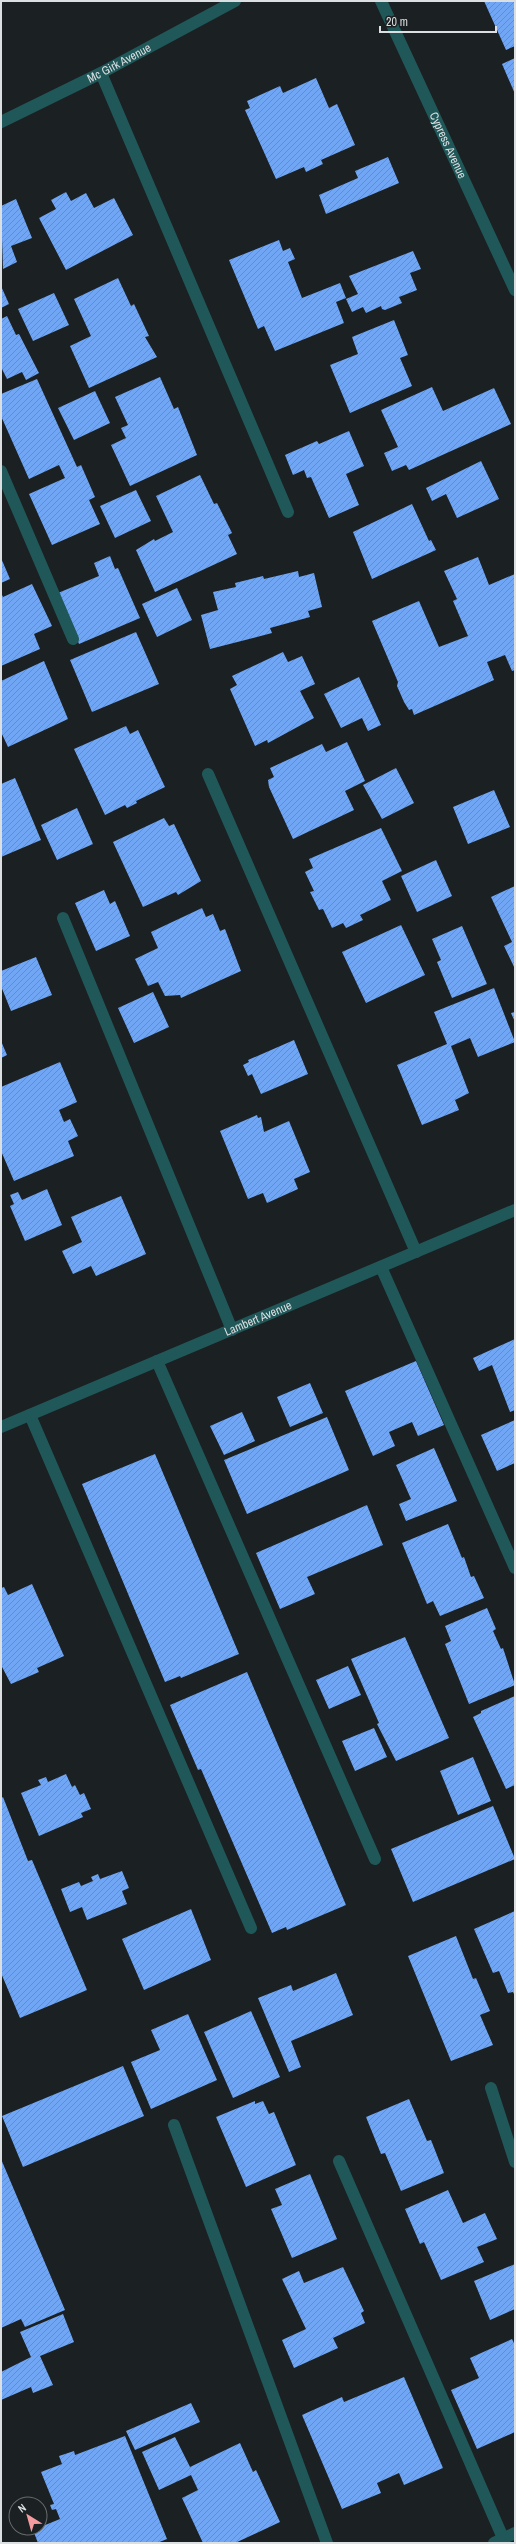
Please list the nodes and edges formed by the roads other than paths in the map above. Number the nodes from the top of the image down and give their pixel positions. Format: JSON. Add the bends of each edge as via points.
{"nodes":[{"id":1,"x":235,"y":1,"type":"edge"},
{"id":2,"x":381,"y":1,"type":"edge"},
{"id":3,"x":100,"y":73,"type":"junction"},
{"id":4,"x":1,"y":122,"type":"edge"},
{"id":5,"x":515,"y":290,"type":"edge"},
{"id":6,"x":1,"y":471,"type":"edge"},
{"id":7,"x":288,"y":512,"type":"dead end"},
{"id":8,"x":73,"y":639,"type":"dead end"},
{"id":9,"x":208,"y":774,"type":"dead end"},
{"id":10,"x":63,"y":918,"type":"dead end"},
{"id":11,"x":515,"y":1210,"type":"edge"},
{"id":12,"x":416,"y":1252,"type":"junction"},
{"id":13,"x":381,"y":1267,"type":"junction"},
{"id":14,"x":232,"y":1330,"type":"junction"},
{"id":15,"x":157,"y":1361,"type":"junction"},
{"id":16,"x":30,"y":1415,"type":"junction"},
{"id":17,"x":1,"y":1427,"type":"edge"},
{"id":18,"x":515,"y":1568,"type":"edge"},
{"id":19,"x":375,"y":1859,"type":"dead end"},
{"id":20,"x":251,"y":1928,"type":"dead end"},
{"id":21,"x":491,"y":2088,"type":"dead end"},
{"id":22,"x":174,"y":2125,"type":"dead end"},
{"id":23,"x":339,"y":2160,"type":"dead end"},
{"id":24,"x":515,"y":2162,"type":"edge"},
{"id":25,"x":515,"y":2533,"type":"edge"},
{"id":26,"x":498,"y":2541,"type":"edge"},
{"id":27,"x":327,"y":2543,"type":"edge"}],
"edges":[{"from":1,"to":3,"type":"street","name":"Mc Girk Avenue"},
{"from":2,"to":5,"type":"street","name":"Cypress Avenue"},
{"from":3,"to":4,"type":"street","name":"Mc Girk Avenue"},
{"from":3,"to":7,"type":"street"},
{"from":6,"to":8,"type":"street"},
{"from":9,"to":12,"type":"street"},
{"from":10,"to":14,"type":"street"},
{"from":11,"to":12,"type":"street","name":"Lambert Avenue"},
{"from":12,"to":13,"type":"street","name":"Lambert Avenue"},
{"from":13,"to":14,"type":"street","name":"Lambert Avenue"},
{"from":13,"to":18,"type":"street"},
{"from":14,"to":15,"type":"street","name":"Lambert Avenue"},
{"from":15,"to":16,"type":"street","name":"Lambert Avenue"},
{"from":15,"to":19,"type":"street"},
{"from":16,"to":17,"type":"street","name":"Lambert Avenue"},
{"from":16,"to":20,"type":"street"},
{"from":21,"to":24,"type":"street"},
{"from":22,"to":27,"type":"street"},
{"from":23,"to":26,"type":"street"},
{"from":25,"to":26,"type":"street"}]}
